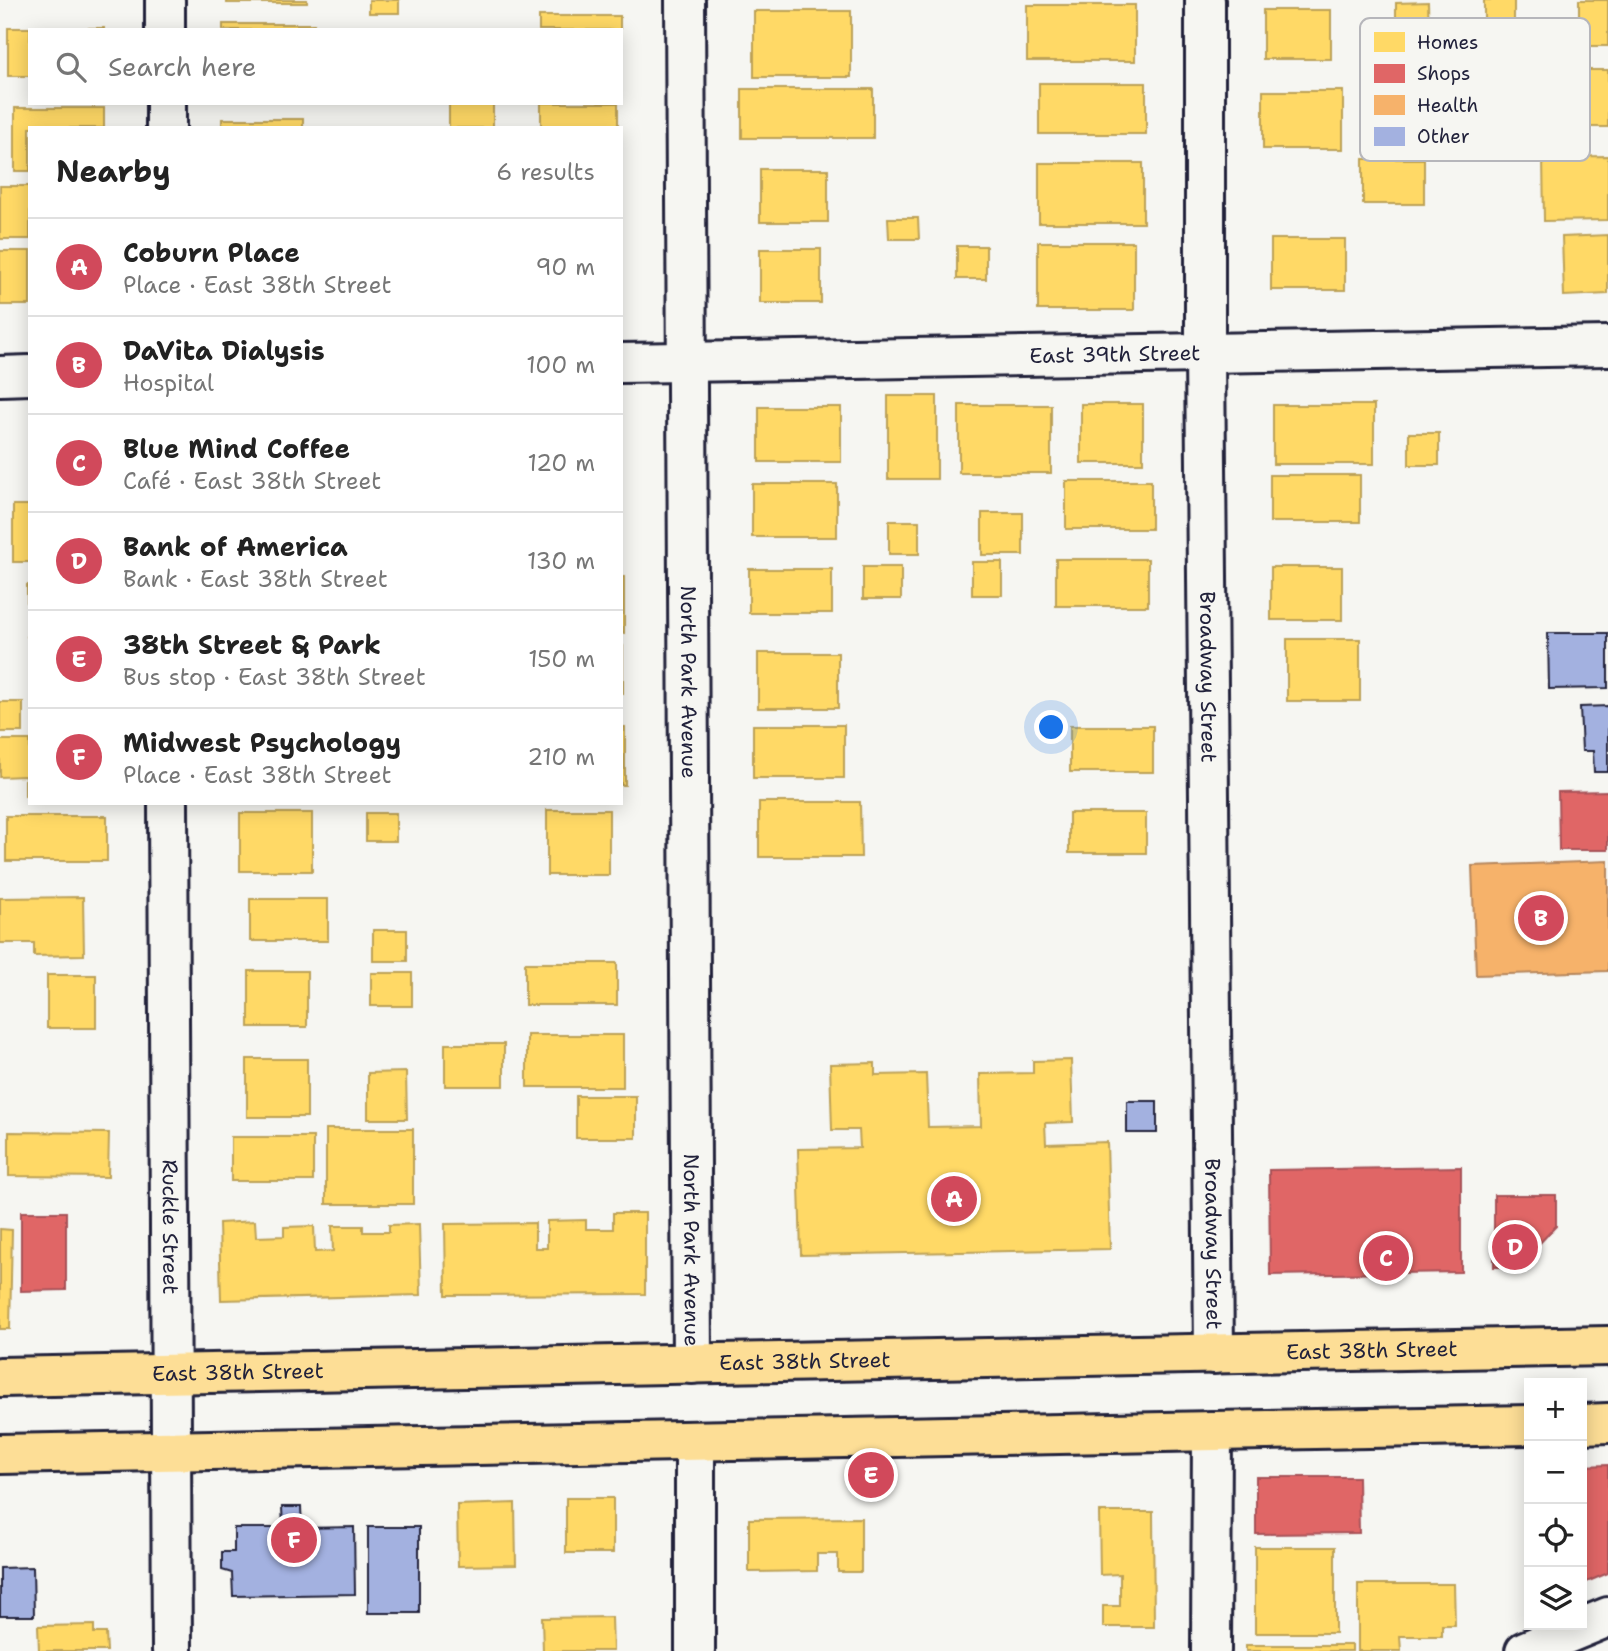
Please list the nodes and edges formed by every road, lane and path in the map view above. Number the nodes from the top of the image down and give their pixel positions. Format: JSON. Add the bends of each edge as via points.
{"nodes":[{"id":1,"x":165,"y":0,"type":"edge"},
{"id":2,"x":685,"y":0,"type":"edge"},
{"id":3,"x":1205,"y":0,"type":"edge"},
{"id":4,"x":165,"y":28,"type":"edge"},
{"id":5,"x":166,"y":105,"type":"edge"},
{"id":6,"x":166,"y":126,"type":"edge"},
{"id":7,"x":1608,"y":346,"type":"edge"},
{"id":8,"x":1205,"y":354,"type":"junction"},
{"id":9,"x":687,"y":362,"type":"junction"},
{"id":10,"x":623,"y":363,"type":"edge"},
{"id":11,"x":28,"y":375,"type":"edge"},
{"id":12,"x":0,"y":376,"type":"edge"},
{"id":13,"x":168,"y":805,"type":"edge"},
{"id":14,"x":1608,"y":1346,"type":"edge"},
{"id":15,"x":1214,"y":1354,"type":"junction"},
{"id":16,"x":692,"y":1364,"type":"junction"},
{"id":17,"x":172,"y":1373,"type":"junction"},
{"id":18,"x":0,"y":1377,"type":"edge"},
{"id":19,"x":1608,"y":1423,"type":"edge"},
{"id":20,"x":1587,"y":1424,"type":"edge"},
{"id":21,"x":1524,"y":1425,"type":"edge"},
{"id":22,"x":1212,"y":1431,"type":"junction"},
{"id":23,"x":695,"y":1441,"type":"junction"},
{"id":24,"x":172,"y":1451,"type":"junction"},
{"id":25,"x":0,"y":1454,"type":"edge"},
{"id":26,"x":1608,"y":1617,"type":"edge"},
{"id":27,"x":172,"y":1651,"type":"edge"},
{"id":28,"x":695,"y":1651,"type":"edge"},
{"id":29,"x":1211,"y":1651,"type":"edge"},
{"id":30,"x":1525,"y":1651,"type":"edge"}],
"edges":[{"from":1,"to":4,"type":"street"},
{"from":2,"to":9,"type":"street","name":"North Park Avenue"},
{"from":3,"to":8,"type":"street","name":"Broadway Street"},
{"from":5,"to":6,"type":"street"},
{"from":7,"to":8,"type":"street","name":"East 39th Street"},
{"from":8,"to":9,"type":"street","name":"East 39th Street"},
{"from":8,"to":15,"type":"street","name":"Broadway Street"},
{"from":9,"to":10,"type":"street","name":"East 39th Street"},
{"from":9,"to":16,"type":"street","name":"North Park Avenue"},
{"from":11,"to":12,"type":"street"},
{"from":13,"to":17,"type":"street","name":"Ruckle Street"},
{"from":14,"to":15,"type":"main road","name":"East 38th Street"},
{"from":15,"to":16,"type":"main road","name":"East 38th Street"},
{"from":16,"to":17,"type":"main road","name":"East 38th Street"},
{"from":17,"to":18,"type":"main road","name":"East 38th Street"},
{"from":17,"to":24,"type":"street","name":"Ruckle Street"},
{"from":19,"to":20,"type":"main road"},
{"from":21,"to":22,"type":"main road"},
{"from":22,"to":23,"type":"main road"},
{"from":22,"to":29,"type":"street"},
{"from":23,"to":24,"type":"main road"},
{"from":23,"to":28,"type":"street"},
{"from":24,"to":25,"type":"main road"},
{"from":24,"to":27,"type":"street","name":"Ruckle Street"},
{"from":26,"to":30,"type":"street"}]}
